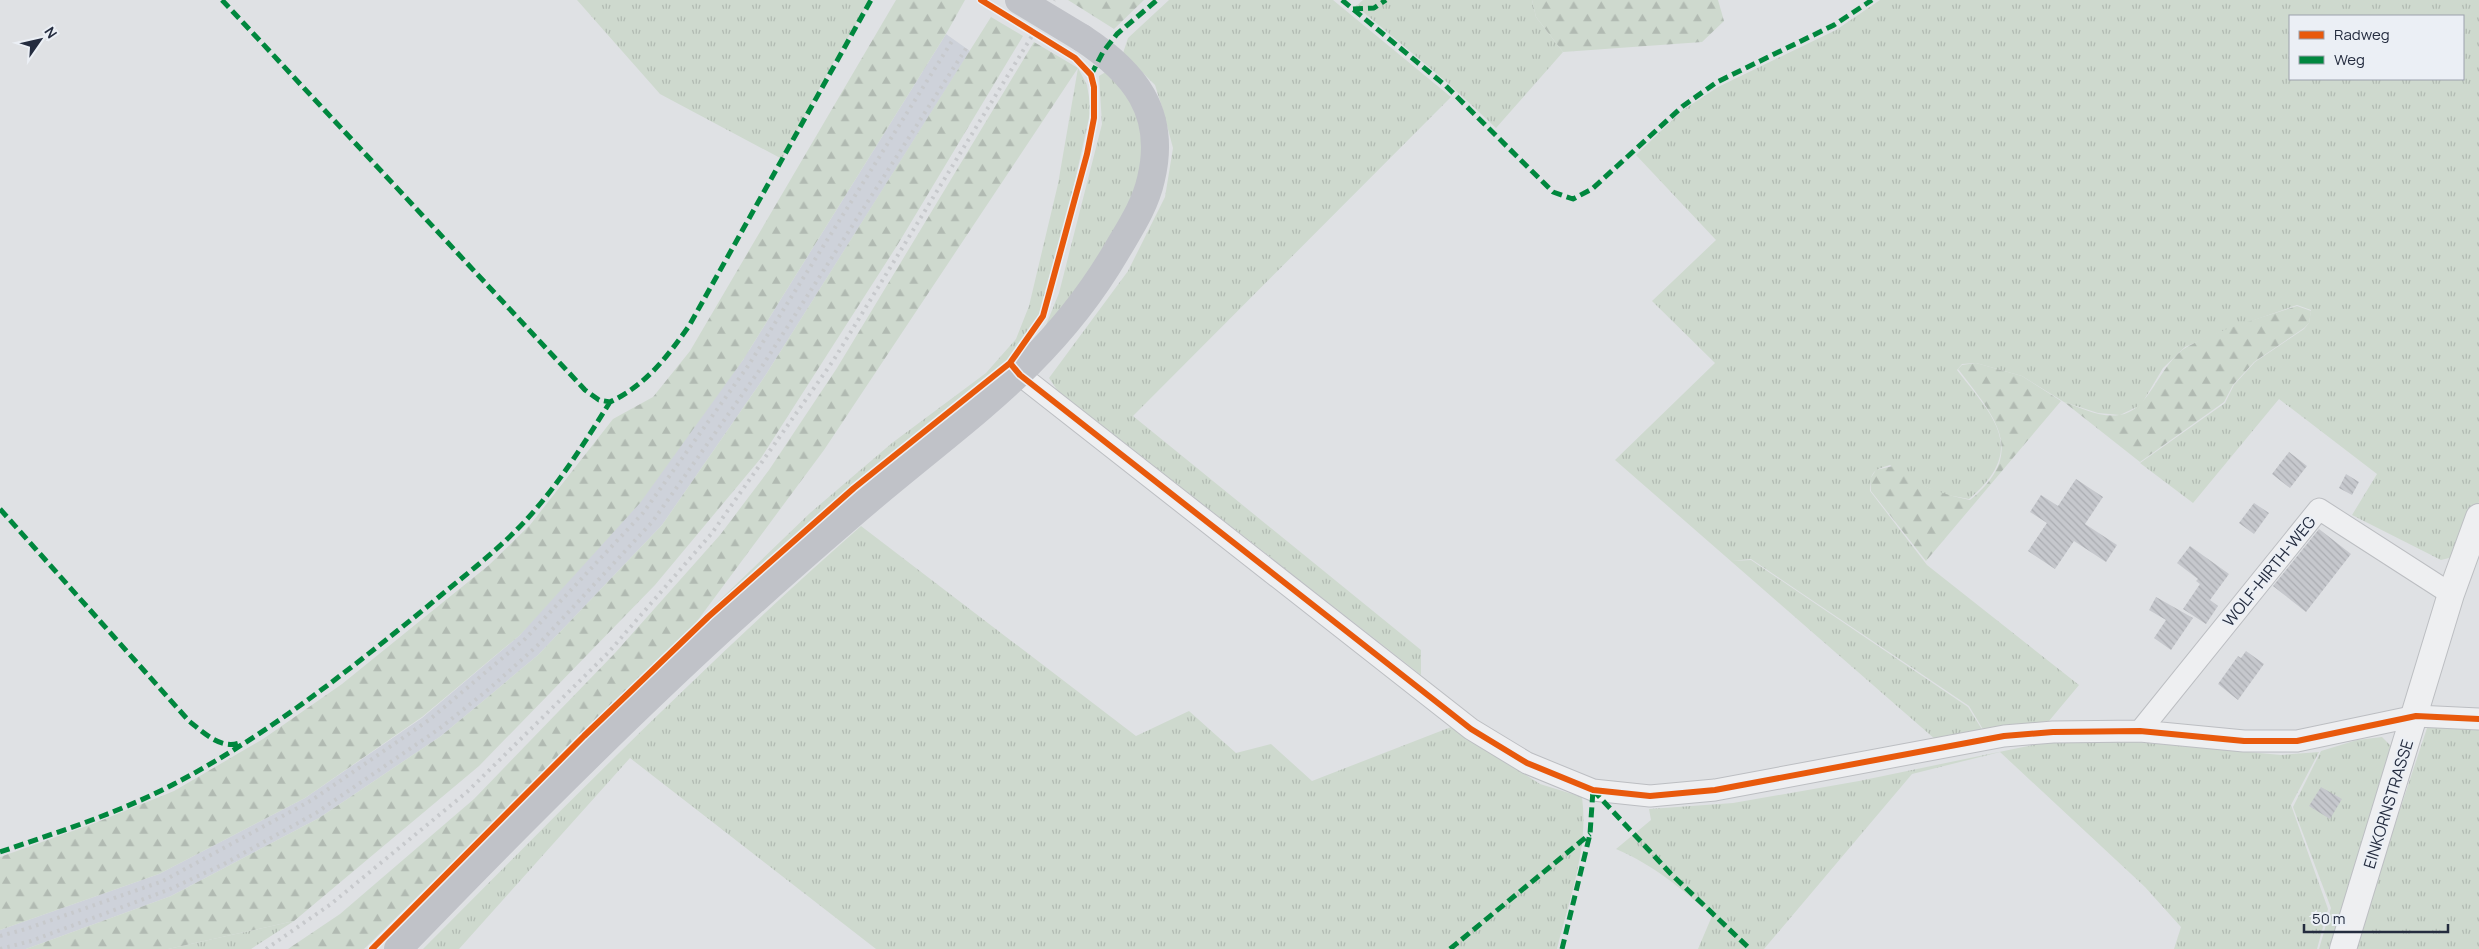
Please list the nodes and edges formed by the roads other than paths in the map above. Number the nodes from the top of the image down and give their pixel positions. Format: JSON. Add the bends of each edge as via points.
{"nodes":[{"id":1,"x":1019,"y":0,"type":"edge"},
{"id":2,"x":1020,"y":375,"type":"junction"},
{"id":3,"x":2479,"y":517,"type":"edge"},
{"id":4,"x":2451,"y":594,"type":"junction"},
{"id":5,"x":2416,"y":716,"type":"junction"},
{"id":6,"x":2479,"y":719,"type":"edge"},
{"id":7,"x":2140,"y":732,"type":"junction"},
{"id":8,"x":398,"y":949,"type":"edge"},
{"id":9,"x":2343,"y":949,"type":"edge"}],
"edges":[{"from":1,"to":2,"type":"main road","bridge":true,"via":[[1116,62],[1139,88],[1152,120],[1154,165],[1140,210],[1107,268],[1067,324]]},
{"from":2,"to":7,"type":"street","via":[[1472,729],[1527,763],[1593,790],[1650,796],[1715,790],[2004,736],[2053,732]]},
{"from":2,"to":8,"type":"main road","via":[[852,513],[719,632],[548,796]]},
{"from":3,"to":4,"type":"street","name":"EINKORNSTRASSE"},
{"from":4,"to":5,"type":"street","name":"EINKORNSTRASSE"},
{"from":4,"to":7,"type":"street","name":"WOLF-HIRTH-WEG","via":[[2319,509]]},
{"from":5,"to":6,"type":"street"},
{"from":5,"to":7,"type":"street","via":[[2297,741],[2244,741]]},
{"from":5,"to":9,"type":"street","name":"EINKORNSTRASSE"}]}
